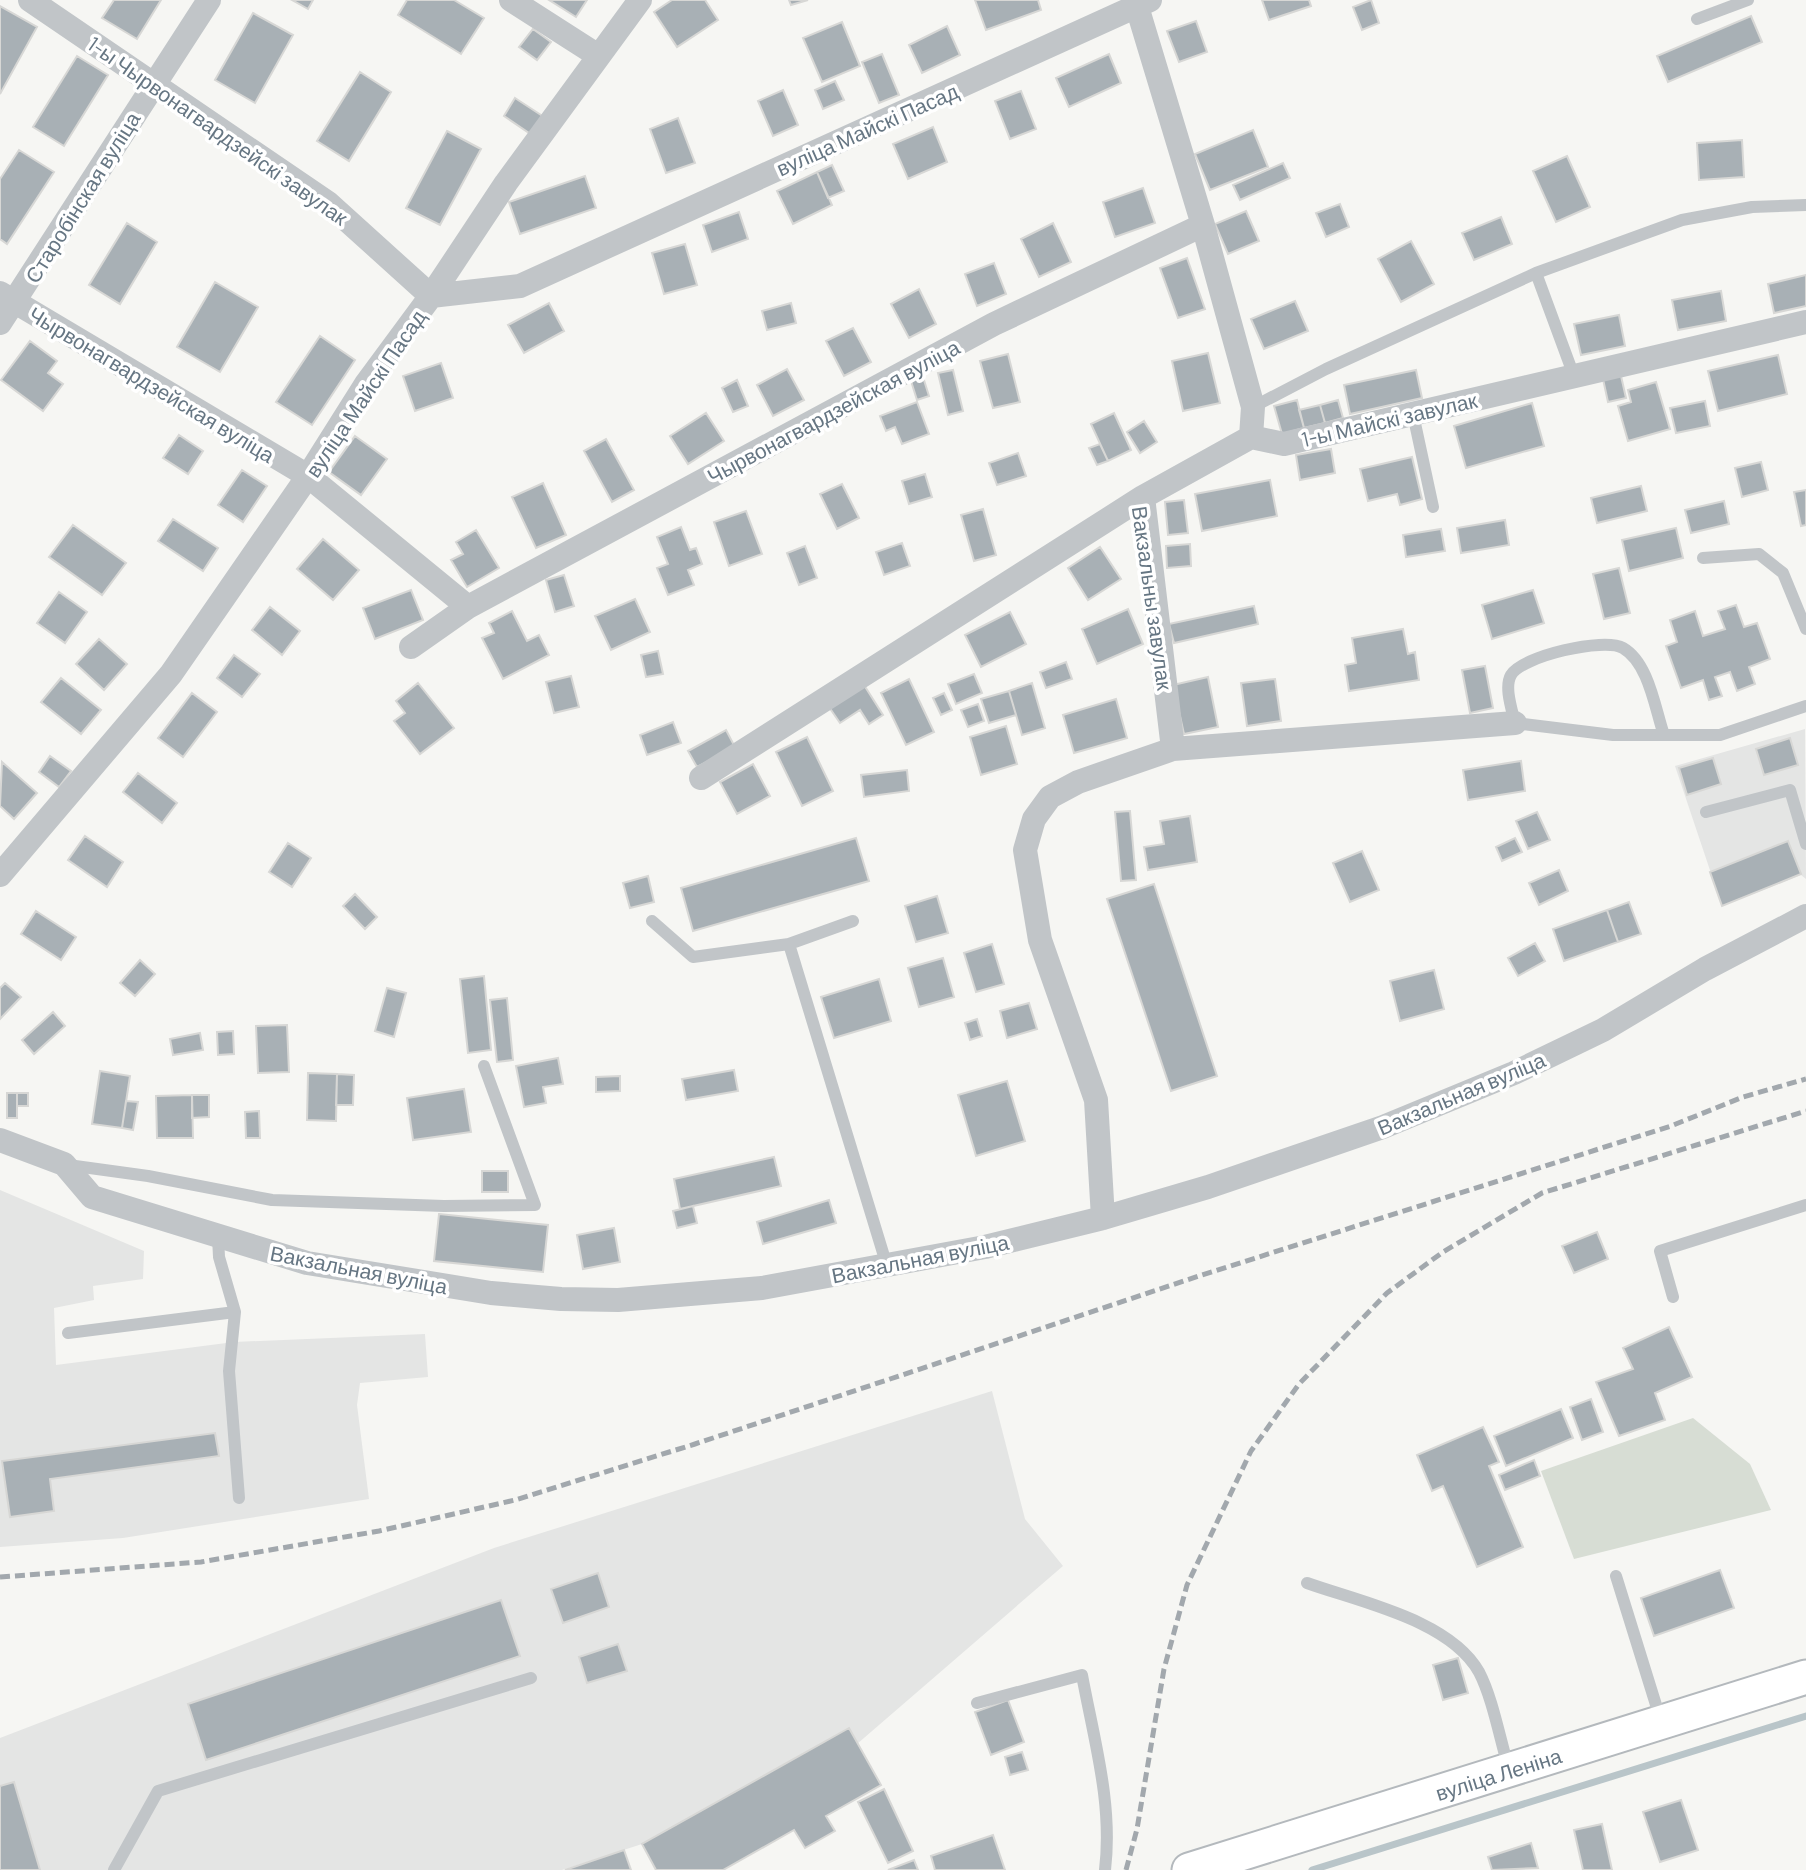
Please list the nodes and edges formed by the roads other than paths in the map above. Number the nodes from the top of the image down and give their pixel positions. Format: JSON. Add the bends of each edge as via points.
{"nodes":[{"id":1,"x":30,"y":0,"type":"edge"},
{"id":2,"x":209,"y":0,"type":"edge"},
{"id":3,"x":512,"y":0,"type":"edge"},
{"id":4,"x":640,"y":0,"type":"edge"},
{"id":5,"x":1748,"y":0,"type":"edge"},
{"id":6,"x":1141,"y":2,"type":"edge"},
{"id":7,"x":1697,"y":19,"type":"dead end"},
{"id":8,"x":597,"y":55,"type":"junction"},
{"id":9,"x":154,"y":83,"type":"junction"},
{"id":10,"x":1806,"y":205,"type":"edge"},
{"id":11,"x":1203,"y":225,"type":"junction"},
{"id":12,"x":1536,"y":273,"type":"junction"},
{"id":13,"x":431,"y":296,"type":"junction"},
{"id":14,"x":8,"y":298,"type":"edge"},
{"id":15,"x":1806,"y":322,"type":"edge"},
{"id":16,"x":0,"y":323,"type":"edge"},
{"id":17,"x":1574,"y":376,"type":"junction"},
{"id":18,"x":1253,"y":407,"type":"junction"},
{"id":19,"x":1413,"y":414,"type":"junction"},
{"id":20,"x":1251,"y":438,"type":"junction"},
{"id":21,"x":307,"y":476,"type":"junction"},
{"id":22,"x":1143,"y":497,"type":"junction"},
{"id":23,"x":1433,"y":507,"type":"dead end"},
{"id":24,"x":1703,"y":558,"type":"dead end"},
{"id":25,"x":468,"y":607,"type":"junction"},
{"id":26,"x":1806,"y":629,"type":"edge"},
{"id":27,"x":411,"y":647,"type":"dead end"},
{"id":28,"x":1806,"y":706,"type":"edge"},
{"id":29,"x":1515,"y":723,"type":"junction"},
{"id":30,"x":1664,"y":735,"type":"junction"},
{"id":31,"x":1173,"y":749,"type":"junction"},
{"id":32,"x":702,"y":778,"type":"dead end"},
{"id":33,"x":1706,"y":812,"type":"dead end"},
{"id":34,"x":1806,"y":844,"type":"edge"},
{"id":35,"x":0,"y":874,"type":"edge"},
{"id":36,"x":1806,"y":916,"type":"edge"},
{"id":37,"x":652,"y":921,"type":"dead end"},
{"id":38,"x":853,"y":921,"type":"dead end"},
{"id":39,"x":789,"y":944,"type":"junction"},
{"id":40,"x":484,"y":1066,"type":"dead end"},
{"id":41,"x":0,"y":1140,"type":"edge"},
{"id":42,"x":64,"y":1164,"type":"junction"},
{"id":43,"x":1806,"y":1205,"type":"edge"},
{"id":44,"x":1103,"y":1218,"type":"junction"},
{"id":45,"x":218,"y":1237,"type":"junction"},
{"id":46,"x":887,"y":1266,"type":"junction"},
{"id":47,"x":1673,"y":1297,"type":"dead end"},
{"id":48,"x":235,"y":1312,"type":"junction"},
{"id":49,"x":68,"y":1333,"type":"dead end"},
{"id":50,"x":239,"y":1498,"type":"dead end"},
{"id":51,"x":1616,"y":1576,"type":"dead end"},
{"id":52,"x":1307,"y":1583,"type":"dead end"},
{"id":53,"x":1806,"y":1676,"type":"edge"},
{"id":54,"x":531,"y":1678,"type":"dead end"},
{"id":55,"x":978,"y":1703,"type":"dead end"},
{"id":56,"x":1661,"y":1722,"type":"junction"},
{"id":57,"x":1509,"y":1769,"type":"junction"},
{"id":58,"x":114,"y":1870,"type":"edge"},
{"id":59,"x":1105,"y":1870,"type":"edge"},
{"id":60,"x":1189,"y":1870,"type":"edge"}],
"edges":[{"from":1,"to":9,"type":"street","name":"1-ы Чырвонагвардзейскі завулак"},
{"from":2,"to":9,"type":"street","name":"Старобінская вуліца"},
{"from":3,"to":8,"type":"street"},
{"from":4,"to":8,"type":"street"},
{"from":5,"to":7,"type":"lane"},
{"from":6,"to":11,"type":"street"},
{"from":6,"to":13,"type":"street","name":"вуліца Майскі Пасад","via":[[520,286]]},
{"from":8,"to":13,"type":"street"},
{"from":9,"to":13,"type":"street","name":"1-ы Чырвонагвардзейскі завулак","via":[[328,203]]},
{"from":9,"to":14,"type":"street","name":"Старобінская вуліца"},
{"from":10,"to":12,"type":"lane","via":[[1752,207],[1682,220]]},
{"from":11,"to":18,"type":"street"},
{"from":11,"to":25,"type":"street","name":"Чырвонагвардзейская вуліца","via":[[995,324]]},
{"from":12,"to":17,"type":"lane"},
{"from":12,"to":18,"type":"lane"},
{"from":13,"to":21,"type":"street","name":"вуліца Майскі Пасад","via":[[366,384]]},
{"from":14,"to":16,"type":"street","name":"Старобінская вуліца"},
{"from":14,"to":21,"type":"street","name":"Чырвонагвардзейская вуліца"},
{"from":15,"to":17,"type":"street","name":"1-ы Майскі завулак"},
{"from":17,"to":19,"type":"street","name":"1-ы Майскі завулак"},
{"from":18,"to":20,"type":"street"},
{"from":19,"to":20,"type":"street","name":"1-ы Майскі завулак","via":[[1284,444]]},
{"from":19,"to":23,"type":"lane"},
{"from":20,"to":22,"type":"street"},
{"from":21,"to":25,"type":"street","name":"Чырвонагвардзейская вуліца"},
{"from":21,"to":35,"type":"street","name":"вуліца Майскі Пасад","via":[[171,674]]},
{"from":22,"to":31,"type":"street","name":"Вакзальны завулак"},
{"from":22,"to":32,"type":"street","name":"Вакзальны завулак"},
{"from":24,"to":26,"type":"lane","via":[[1759,554],[1783,573]]},
{"from":25,"to":27,"type":"street","name":"Чырвонагвардзейская вуліца"},
{"from":28,"to":30,"type":"lane","via":[[1720,735]]},
{"from":29,"to":30,"type":"lane"},
{"from":29,"to":30,"type":"lane","via":[[1508,687],[1511,675],[1524,662],[1600,642],[1623,647],[1640,666]]},
{"from":29,"to":31,"type":"street"},
{"from":31,"to":44,"type":"street","via":[[1078,782],[1050,797],[1034,819],[1025,850],[1040,940],[1096,1100]]},
{"from":33,"to":34,"type":"lane","via":[[1790,790]]},
{"from":36,"to":44,"type":"street","name":"Вакзальная вуліца","via":[[1603,1030],[1514,1073],[1383,1127]]},
{"from":37,"to":39,"type":"lane","via":[[693,957]]},
{"from":38,"to":39,"type":"lane"},
{"from":39,"to":46,"type":"lane"},
{"from":40,"to":42,"type":"lane","via":[[534,1205],[272,1200]]},
{"from":41,"to":42,"type":"street","name":"Вакзальная вуліца"},
{"from":42,"to":45,"type":"street","name":"Вакзальная вуліца","via":[[92,1196]]},
{"from":43,"to":47,"type":"lane","via":[[1660,1251]]},
{"from":44,"to":46,"type":"street","name":"Вакзальная вуліца"},
{"from":45,"to":46,"type":"street","name":"Вакзальная вуліца","via":[[307,1263],[491,1293],[561,1299],[618,1300],[748,1290]]},
{"from":45,"to":48,"type":"lane"},
{"from":48,"to":49,"type":"lane"},
{"from":48,"to":50,"type":"lane","via":[[229,1371]]},
{"from":51,"to":56,"type":"lane"},
{"from":52,"to":57,"type":"lane","via":[[1405,1617],[1464,1652],[1479,1674]]},
{"from":53,"to":56,"type":"main road","name":"вуліца Леніна"},
{"from":54,"to":58,"type":"lane","via":[[158,1791]]},
{"from":55,"to":59,"type":"lane","via":[[1082,1675],[1108,1811]]},
{"from":56,"to":57,"type":"main road","name":"вуліца Леніна"},
{"from":57,"to":60,"type":"main road","name":"вуліца Леніна"}]}
